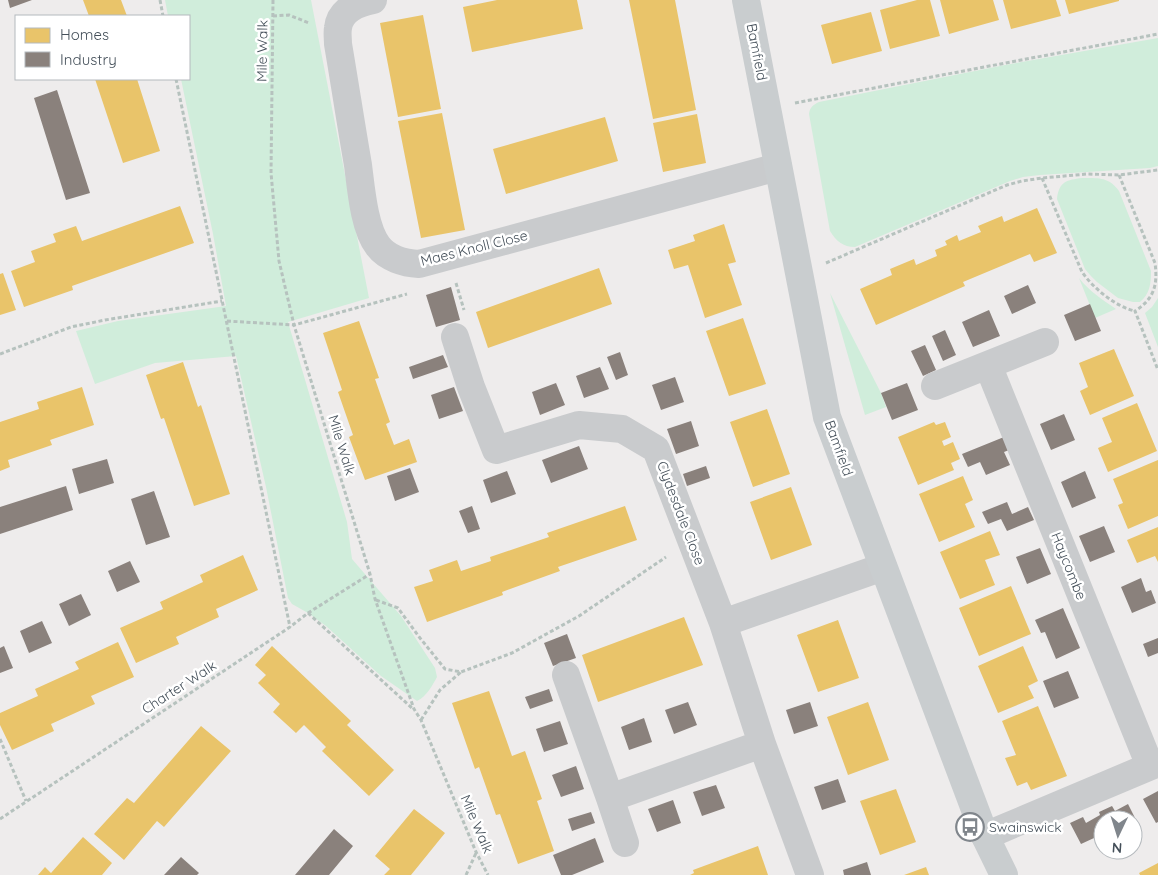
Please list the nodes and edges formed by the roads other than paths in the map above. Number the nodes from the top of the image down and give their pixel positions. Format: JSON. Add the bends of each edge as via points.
{"nodes":[{"id":1,"x":373,"y":0,"type":"edge"},
{"id":2,"x":746,"y":0,"type":"edge"},
{"id":3,"x":778,"y":167,"type":"junction"},
{"id":4,"x":455,"y":337,"type":"dead end"},
{"id":5,"x":1045,"y":342,"type":"dead end"},
{"id":6,"x":988,"y":365,"type":"junction"},
{"id":7,"x":935,"y":386,"type":"dead end"},
{"id":8,"x":883,"y":567,"type":"junction"},
{"id":9,"x":723,"y":623,"type":"junction"},
{"id":10,"x":566,"y":675,"type":"dead end"},
{"id":11,"x":762,"y":744,"type":"junction"},
{"id":12,"x":1154,"y":765,"type":"edge"},
{"id":13,"x":610,"y":798,"type":"junction"},
{"id":14,"x":985,"y":836,"type":"junction"},
{"id":15,"x":625,"y":843,"type":"dead end"},
{"id":16,"x":810,"y":875,"type":"edge"},
{"id":17,"x":1004,"y":875,"type":"edge"}],
"edges":[{"from":1,"to":3,"type":"street","name":"Maes Knoll Close","via":[[360,3],[343,15],[338,26],[338,44],[366,219],[378,246],[395,259],[419,264]]},
{"from":2,"to":3,"type":"street","name":"Bamfield"},
{"from":3,"to":8,"type":"street","name":"Bamfield","via":[[827,417]]},
{"from":4,"to":9,"type":"street","name":"Clydesdale Close","via":[[496,450],[579,425],[622,429],[656,449]]},
{"from":5,"to":6,"type":"street"},
{"from":6,"to":7,"type":"street"},
{"from":6,"to":12,"type":"street","name":"Haycombe"},
{"from":8,"to":9,"type":"street"},
{"from":8,"to":14,"type":"street","name":"Bamfield"},
{"from":9,"to":11,"type":"street","name":"Clydesdale Close"},
{"from":10,"to":13,"type":"street"},
{"from":11,"to":13,"type":"street"},
{"from":11,"to":16,"type":"street","name":"Clydesdale Close"},
{"from":12,"to":14,"type":"street"},
{"from":13,"to":15,"type":"street"},
{"from":14,"to":17,"type":"street","name":"Bamfield"}]}
